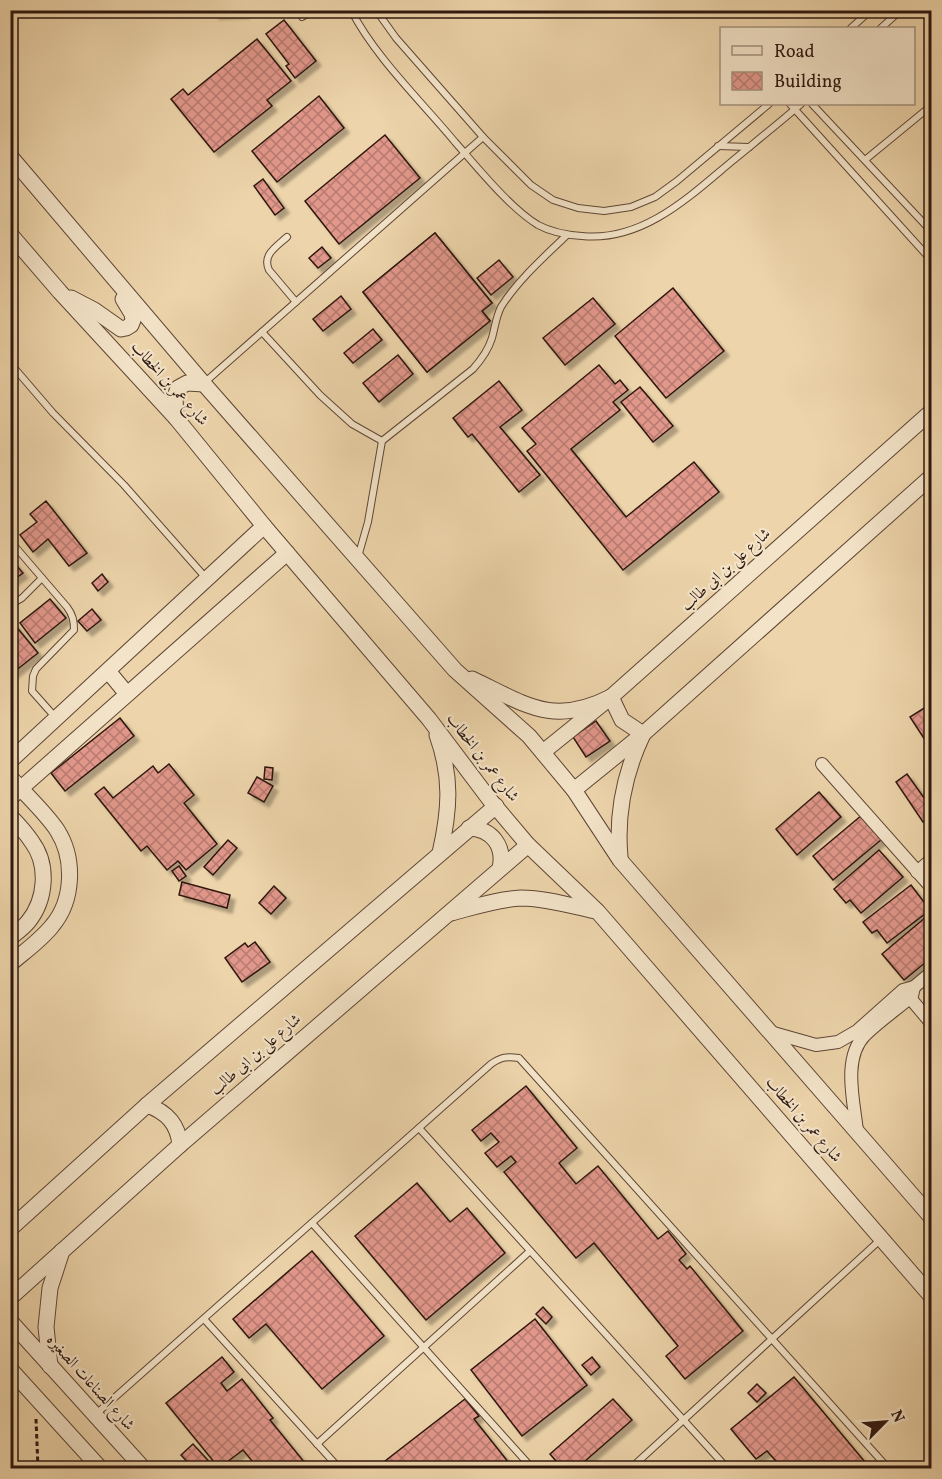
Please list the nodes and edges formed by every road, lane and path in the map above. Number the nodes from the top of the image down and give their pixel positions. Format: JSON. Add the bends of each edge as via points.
{"nodes":[{"id":1,"x":314,"y":10,"type":"edge"},
{"id":2,"x":351,"y":10,"type":"edge"},
{"id":3,"x":376,"y":10,"type":"edge"},
{"id":4,"x":871,"y":10,"type":"edge"},
{"id":5,"x":901,"y":10,"type":"edge"},
{"id":6,"x":302,"y":17,"type":"dead end"},
{"id":7,"x":852,"y":27,"type":"edge"},
{"id":8,"x":882,"y":27,"type":"edge"},
{"id":9,"x":768,"y":105,"type":"edge"},
{"id":10,"x":813,"y":105,"type":"edge"},
{"id":11,"x":932,"y":105,"type":"edge"},
{"id":12,"x":792,"y":106,"type":"edge"},
{"id":13,"x":483,"y":137,"type":"junction"},
{"id":14,"x":718,"y":146,"type":"junction"},
{"id":15,"x":749,"y":147,"type":"junction"},
{"id":16,"x":465,"y":154,"type":"junction"},
{"id":17,"x":10,"y":156,"type":"edge"},
{"id":18,"x":865,"y":160,"type":"junction"},
{"id":19,"x":932,"y":232,"type":"edge"},
{"id":20,"x":10,"y":234,"type":"edge"},
{"id":21,"x":567,"y":235,"type":"junction"},
{"id":22,"x":286,"y":237,"type":"dead end"},
{"id":23,"x":98,"y":258,"type":"junction"},
{"id":24,"x":932,"y":261,"type":"edge"},
{"id":25,"x":60,"y":292,"type":"junction"},
{"id":26,"x":297,"y":302,"type":"junction"},
{"id":27,"x":262,"y":332,"type":"junction"},
{"id":28,"x":10,"y":363,"type":"edge"},
{"id":29,"x":204,"y":384,"type":"junction"},
{"id":30,"x":932,"y":411,"type":"edge"},
{"id":31,"x":176,"y":418,"type":"junction"},
{"id":32,"x":382,"y":441,"type":"junction"},
{"id":33,"x":932,"y":476,"type":"edge"},
{"id":34,"x":264,"y":526,"type":"junction"},
{"id":35,"x":12,"y":543,"type":"dead end"},
{"id":36,"x":287,"y":553,"type":"junction"},
{"id":37,"x":357,"y":560,"type":"junction"},
{"id":38,"x":42,"y":578,"type":"junction"},
{"id":39,"x":207,"y":579,"type":"junction"},
{"id":40,"x":10,"y":605,"type":"edge"},
{"id":41,"x":454,"y":670,"type":"junction"},
{"id":42,"x":108,"y":671,"type":"junction"},
{"id":43,"x":127,"y":694,"type":"junction"},
{"id":44,"x":611,"y":697,"type":"junction"},
{"id":45,"x":56,"y":718,"type":"junction"},
{"id":46,"x":429,"y":719,"type":"junction"},
{"id":47,"x":643,"y":734,"type":"junction"},
{"id":48,"x":543,"y":753,"type":"junction"},
{"id":49,"x":10,"y":761,"type":"edge"},
{"id":50,"x":822,"y":764,"type":"dead end"},
{"id":51,"x":14,"y":788,"type":"edge"},
{"id":52,"x":574,"y":790,"type":"junction"},
{"id":53,"x":496,"y":806,"type":"junction"},
{"id":54,"x":10,"y":816,"type":"edge"},
{"id":55,"x":469,"y":828,"type":"junction"},
{"id":56,"x":528,"y":845,"type":"junction"},
{"id":57,"x":440,"y":853,"type":"junction"},
{"id":58,"x":932,"y":859,"type":"edge"},
{"id":59,"x":620,"y":860,"type":"junction"},
{"id":60,"x":500,"y":868,"type":"junction"},
{"id":61,"x":917,"y":872,"type":"junction"},
{"id":62,"x":932,"y":888,"type":"edge"},
{"id":63,"x":598,"y":912,"type":"junction"},
{"id":64,"x":446,"y":915,"type":"junction"},
{"id":65,"x":10,"y":938,"type":"edge"},
{"id":66,"x":10,"y":964,"type":"edge"},
{"id":67,"x":932,"y":972,"type":"edge"},
{"id":68,"x":909,"y":992,"type":"junction"},
{"id":69,"x":932,"y":1024,"type":"edge"},
{"id":70,"x":868,"y":1026,"type":"junction"},
{"id":71,"x":770,"y":1032,"type":"junction"},
{"id":72,"x":147,"y":1105,"type":"junction"},
{"id":73,"x":419,"y":1128,"type":"junction"},
{"id":74,"x":856,"y":1131,"type":"junction"},
{"id":75,"x":180,"y":1145,"type":"junction"},
{"id":76,"x":932,"y":1218,"type":"edge"},
{"id":77,"x":312,"y":1223,"type":"junction"},
{"id":78,"x":13,"y":1226,"type":"edge"},
{"id":79,"x":881,"y":1238,"type":"junction"},
{"id":80,"x":62,"y":1251,"type":"junction"},
{"id":81,"x":530,"y":1251,"type":"junction"},
{"id":82,"x":932,"y":1297,"type":"edge"},
{"id":83,"x":10,"y":1298,"type":"edge"},
{"id":84,"x":204,"y":1319,"type":"junction"},
{"id":85,"x":10,"y":1321,"type":"edge"},
{"id":86,"x":771,"y":1339,"type":"junction"},
{"id":87,"x":423,"y":1347,"type":"junction"},
{"id":88,"x":50,"y":1366,"type":"junction"},
{"id":89,"x":10,"y":1369,"type":"edge"},
{"id":90,"x":10,"y":1385,"type":"edge"},
{"id":91,"x":32,"y":1393,"type":"junction"},
{"id":92,"x":95,"y":1415,"type":"junction"},
{"id":93,"x":683,"y":1420,"type":"junction"},
{"id":94,"x":317,"y":1444,"type":"junction"},
{"id":95,"x":38,"y":1468,"type":"edge"},
{"id":96,"x":100,"y":1468,"type":"edge"},
{"id":97,"x":143,"y":1468,"type":"edge"},
{"id":98,"x":339,"y":1468,"type":"edge"},
{"id":99,"x":532,"y":1468,"type":"edge"},
{"id":100,"x":631,"y":1468,"type":"edge"},
{"id":101,"x":727,"y":1468,"type":"edge"},
{"id":102,"x":888,"y":1468,"type":"edge"}],
"edges":[{"from":1,"to":6,"type":"lane"},
{"from":2,"to":16,"type":"lane","via":[[377,50]]},
{"from":3,"to":13,"type":"lane"},
{"from":4,"to":7,"type":"lane"},
{"from":5,"to":8,"type":"lane"},
{"from":9,"to":14,"type":"lane"},
{"from":10,"to":18,"type":"lane"},
{"from":11,"to":18,"type":"lane"},
{"from":12,"to":15,"type":"lane"},
{"from":12,"to":24,"type":"lane"},
{"from":13,"to":14,"type":"lane","via":[[531,185],[553,200],[604,211],[631,207],[655,197]]},
{"from":13,"to":16,"type":"lane"},
{"from":14,"to":15,"type":"lane"},
{"from":15,"to":21,"type":"lane","via":[[687,199],[651,222],[615,235]]},
{"from":16,"to":21,"type":"lane","via":[[516,207],[539,225]]},
{"from":16,"to":26,"type":"lane"},
{"from":17,"to":23,"type":"street","name":"شارع عمر بن الخطاب"},
{"from":18,"to":19,"type":"lane"},
{"from":20,"to":25,"type":"street","name":"شارع عمر بن الخطاب"},
{"from":21,"to":32,"type":"lane","via":[[508,297],[484,356],[473,369]]},
{"from":22,"to":26,"type":"lane","via":[[270,252],[266,264]]},
{"from":23,"to":25,"type":"street","via":[[132,314],[131,325],[121,329]]},
{"from":23,"to":29,"type":"street","name":"شارع عمر بن الخطاب"},
{"from":25,"to":31,"type":"street","name":"شارع عمر بن الخطاب"},
{"from":26,"to":27,"type":"lane"},
{"from":27,"to":29,"type":"lane"},
{"from":27,"to":32,"type":"lane","via":[[320,395],[352,424]]},
{"from":28,"to":39,"type":"lane"},
{"from":29,"to":31,"type":"street","via":[[187,383],[178,388]]},
{"from":29,"to":37,"type":"street","name":"شارع عمر بن الخطاب"},
{"from":30,"to":44,"type":"street","name":"شارع على بن ابى طالب"},
{"from":31,"to":34,"type":"street","name":"شارع عمر بن الخطاب"},
{"from":32,"to":37,"type":"lane"},
{"from":33,"to":47,"type":"street"},
{"from":34,"to":36,"type":"street","name":"شارع عمر بن الخطاب"},
{"from":34,"to":39,"type":"street"},
{"from":35,"to":38,"type":"lane"},
{"from":36,"to":43,"type":"street"},
{"from":36,"to":46,"type":"street","name":"شارع عمر بن الخطاب"},
{"from":37,"to":41,"type":"street","name":"شارع عمر بن الخطاب"},
{"from":38,"to":40,"type":"lane"},
{"from":38,"to":45,"type":"lane","via":[[67,607],[74,622],[74,630],[33,676],[32,691]]},
{"from":39,"to":42,"type":"street"},
{"from":41,"to":44,"type":"street","via":[[545,711],[568,712]]},
{"from":41,"to":48,"type":"street","name":"شارع عمر بن الخطاب"},
{"from":42,"to":43,"type":"street"},
{"from":42,"to":45,"type":"street"},
{"from":43,"to":51,"type":"street"},
{"from":44,"to":47,"type":"street","via":[[622,720]]},
{"from":44,"to":48,"type":"street","name":"شارع على بن ابى طالب"},
{"from":45,"to":49,"type":"street"},
{"from":46,"to":53,"type":"street","name":"شارع عمر بن الخطاب"},
{"from":46,"to":57,"type":"street","via":[[443,753],[449,790]]},
{"from":47,"to":52,"type":"street"},
{"from":47,"to":59,"type":"street","via":[[622,789]]},
{"from":48,"to":52,"type":"street","name":"شارع عمر بن الخطاب"},
{"from":50,"to":61,"type":"street"},
{"from":51,"to":66,"type":"street","via":[[57,830],[68,853],[70,879],[65,904],[53,926]]},
{"from":52,"to":59,"type":"street","name":"شارع عمر بن الخطاب"},
{"from":53,"to":55,"type":"street","name":"شارع على بن ابى طالب"},
{"from":53,"to":56,"type":"street","name":"شارع عمر بن الخطاب"},
{"from":54,"to":65,"type":"street","via":[[33,843],[42,862],[44,884],[39,904],[28,922]]},
{"from":55,"to":57,"type":"street","name":"شارع على بن ابى طالب"},
{"from":55,"to":60,"type":"street","via":[[484,831],[495,840],[501,854]]},
{"from":56,"to":60,"type":"street","name":"شارع على بن ابى طالب"},
{"from":56,"to":63,"type":"street","name":"شارع عمر بن الخطاب"},
{"from":57,"to":72,"type":"street","name":"شارع على بن ابى طالب"},
{"from":58,"to":61,"type":"street"},
{"from":59,"to":71,"type":"street","name":"شارع عمر بن الخطاب"},
{"from":60,"to":64,"type":"street","name":"شارع على بن ابى طالب"},
{"from":61,"to":62,"type":"street"},
{"from":63,"to":64,"type":"street","via":[[521,898]]},
{"from":63,"to":79,"type":"street","name":"شارع عمر بن الخطاب"},
{"from":64,"to":75,"type":"street","name":"شارع على بن ابى طالب"},
{"from":67,"to":68,"type":"street"},
{"from":68,"to":69,"type":"street"},
{"from":68,"to":70,"type":"street"},
{"from":70,"to":71,"type":"street","via":[[827,1045],[804,1043]]},
{"from":70,"to":74,"type":"street","via":[[852,1059]]},
{"from":71,"to":74,"type":"street","name":"شارع عمر بن الخطاب"},
{"from":72,"to":75,"type":"street","via":[[174,1123]]},
{"from":72,"to":78,"type":"street","name":"شارع على بن ابى طالب"},
{"from":73,"to":77,"type":"lane"},
{"from":73,"to":81,"type":"lane"},
{"from":73,"to":86,"type":"lane","via":[[499,1058],[519,1058]]},
{"from":74,"to":76,"type":"street","name":"شارع عمر بن الخطاب"},
{"from":75,"to":80,"type":"street","name":"شارع على بن ابى طالب"},
{"from":77,"to":84,"type":"lane"},
{"from":77,"to":87,"type":"lane"},
{"from":79,"to":82,"type":"street","name":"شارع عمر بن الخطاب"},
{"from":79,"to":86,"type":"lane"},
{"from":80,"to":83,"type":"street","name":"شارع على بن ابى طالب"},
{"from":80,"to":88,"type":"street","via":[[50,1288],[46,1327]]},
{"from":81,"to":87,"type":"lane"},
{"from":81,"to":93,"type":"lane"},
{"from":84,"to":92,"type":"lane"},
{"from":84,"to":94,"type":"lane"},
{"from":85,"to":88,"type":"street","name":"شارع الصناعات الصغيره"},
{"from":86,"to":93,"type":"lane"},
{"from":86,"to":102,"type":"lane"},
{"from":87,"to":94,"type":"lane"},
{"from":87,"to":99,"type":"lane"},
{"from":88,"to":92,"type":"street","name":"شارع الصناعات الصغيره"},
{"from":89,"to":91,"type":"street"},
{"from":90,"to":91,"type":"street"},
{"from":91,"to":95,"type":"path"},
{"from":91,"to":96,"type":"street"},
{"from":92,"to":97,"type":"street","name":"شارع الصناعات الصغيره"},
{"from":93,"to":100,"type":"lane"},
{"from":93,"to":101,"type":"lane"},
{"from":94,"to":98,"type":"lane"}]}
